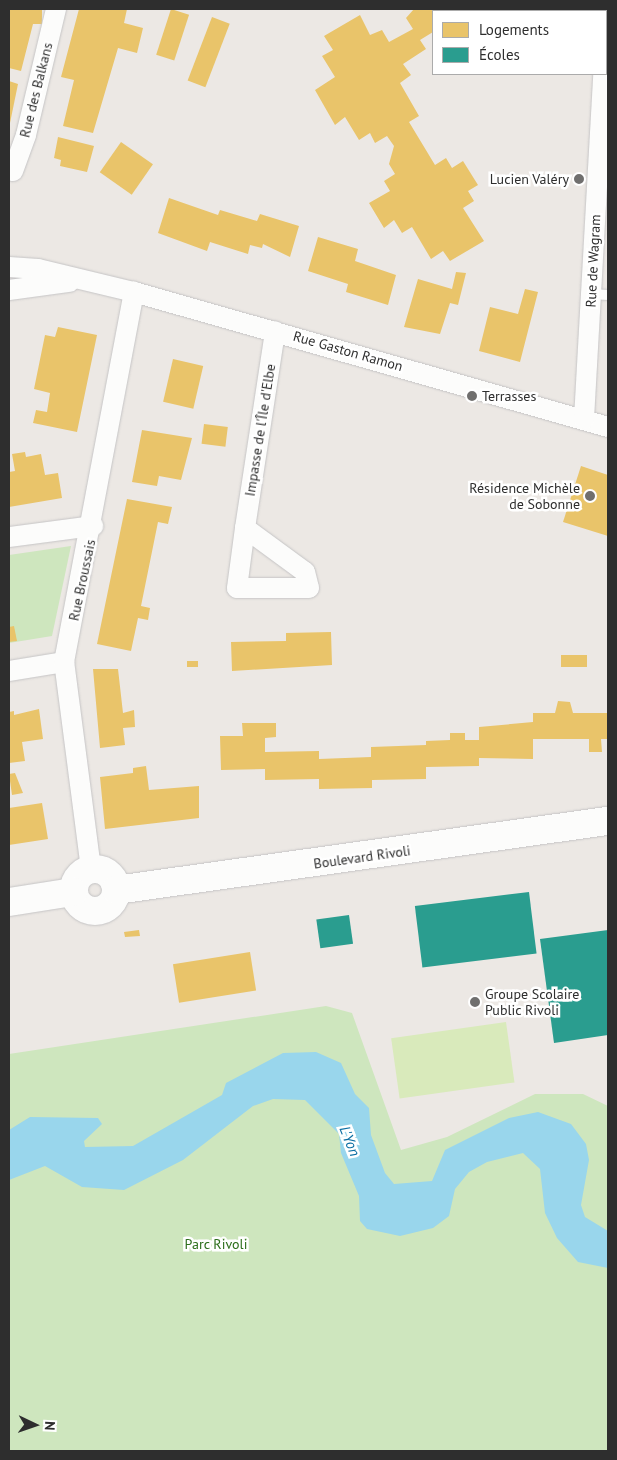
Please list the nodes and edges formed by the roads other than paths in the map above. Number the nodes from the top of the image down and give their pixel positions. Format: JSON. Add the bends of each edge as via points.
{"nodes":[{"id":1,"x":56,"y":9,"type":"edge"},
{"id":2,"x":603,"y":75,"type":"edge"},
{"id":3,"x":10,"y":175,"type":"edge"},
{"id":4,"x":9,"y":267,"type":"edge"},
{"id":5,"x":86,"y":280,"type":"junction"},
{"id":6,"x":12,"y":287,"type":"edge"},
{"id":7,"x":134,"y":292,"type":"junction"},
{"id":8,"x":599,"y":294,"type":"edge"},
{"id":9,"x":275,"y":331,"type":"junction"},
{"id":10,"x":584,"y":419,"type":"junction"},
{"id":11,"x":608,"y":427,"type":"edge"},
{"id":12,"x":93,"y":526,"type":"junction"},
{"id":13,"x":245,"y":528,"type":"dead end"},
{"id":14,"x":9,"y":536,"type":"edge"},
{"id":15,"x":64,"y":662,"type":"junction"},
{"id":16,"x":9,"y":671,"type":"edge"},
{"id":17,"x":608,"y":821,"type":"edge"},
{"id":18,"x":91,"y":869,"type":"junction"},
{"id":19,"x":116,"y":890,"type":"junction"},
{"id":20,"x":73,"y":892,"type":"junction"},
{"id":21,"x":9,"y":902,"type":"edge"}],
"edges":[{"from":1,"to":3,"type":"street","name":"Rue des Balkans","via":[[26,134]]},
{"from":2,"to":8,"type":"street","name":"Rue de Wagram"},
{"from":4,"to":5,"type":"street","name":"Rue Gaston Ramon"},
{"from":5,"to":6,"type":"street","name":"Rue Gaston Ramon"},
{"from":5,"to":7,"type":"street","name":"Rue Gaston Ramon"},
{"from":7,"to":9,"type":"street","name":"Rue Gaston Ramon"},
{"from":7,"to":12,"type":"street","name":"Rue Broussais"},
{"from":8,"to":10,"type":"street","name":"Rue de Wagram"},
{"from":9,"to":10,"type":"street","name":"Rue Gaston Ramon"},
{"from":9,"to":13,"type":"street","name":"Impasse de l'Île d'Elbe"},
{"from":10,"to":11,"type":"street","name":"Rue Gaston Ramon"},
{"from":12,"to":14,"type":"street"},
{"from":12,"to":15,"type":"street","name":"Rue Broussais"},
{"from":15,"to":16,"type":"street"},
{"from":15,"to":18,"type":"street","name":"Rue Broussais"},
{"from":17,"to":19,"type":"street","name":"Boulevard Rivoli"},
{"from":18,"to":19,"type":"street","via":[[111,876]]},
{"from":18,"to":20,"type":"street","via":[[80,874]]},
{"from":19,"to":20,"type":"street","via":[[113,902],[96,912],[83,909]]},
{"from":20,"to":21,"type":"street"}]}
